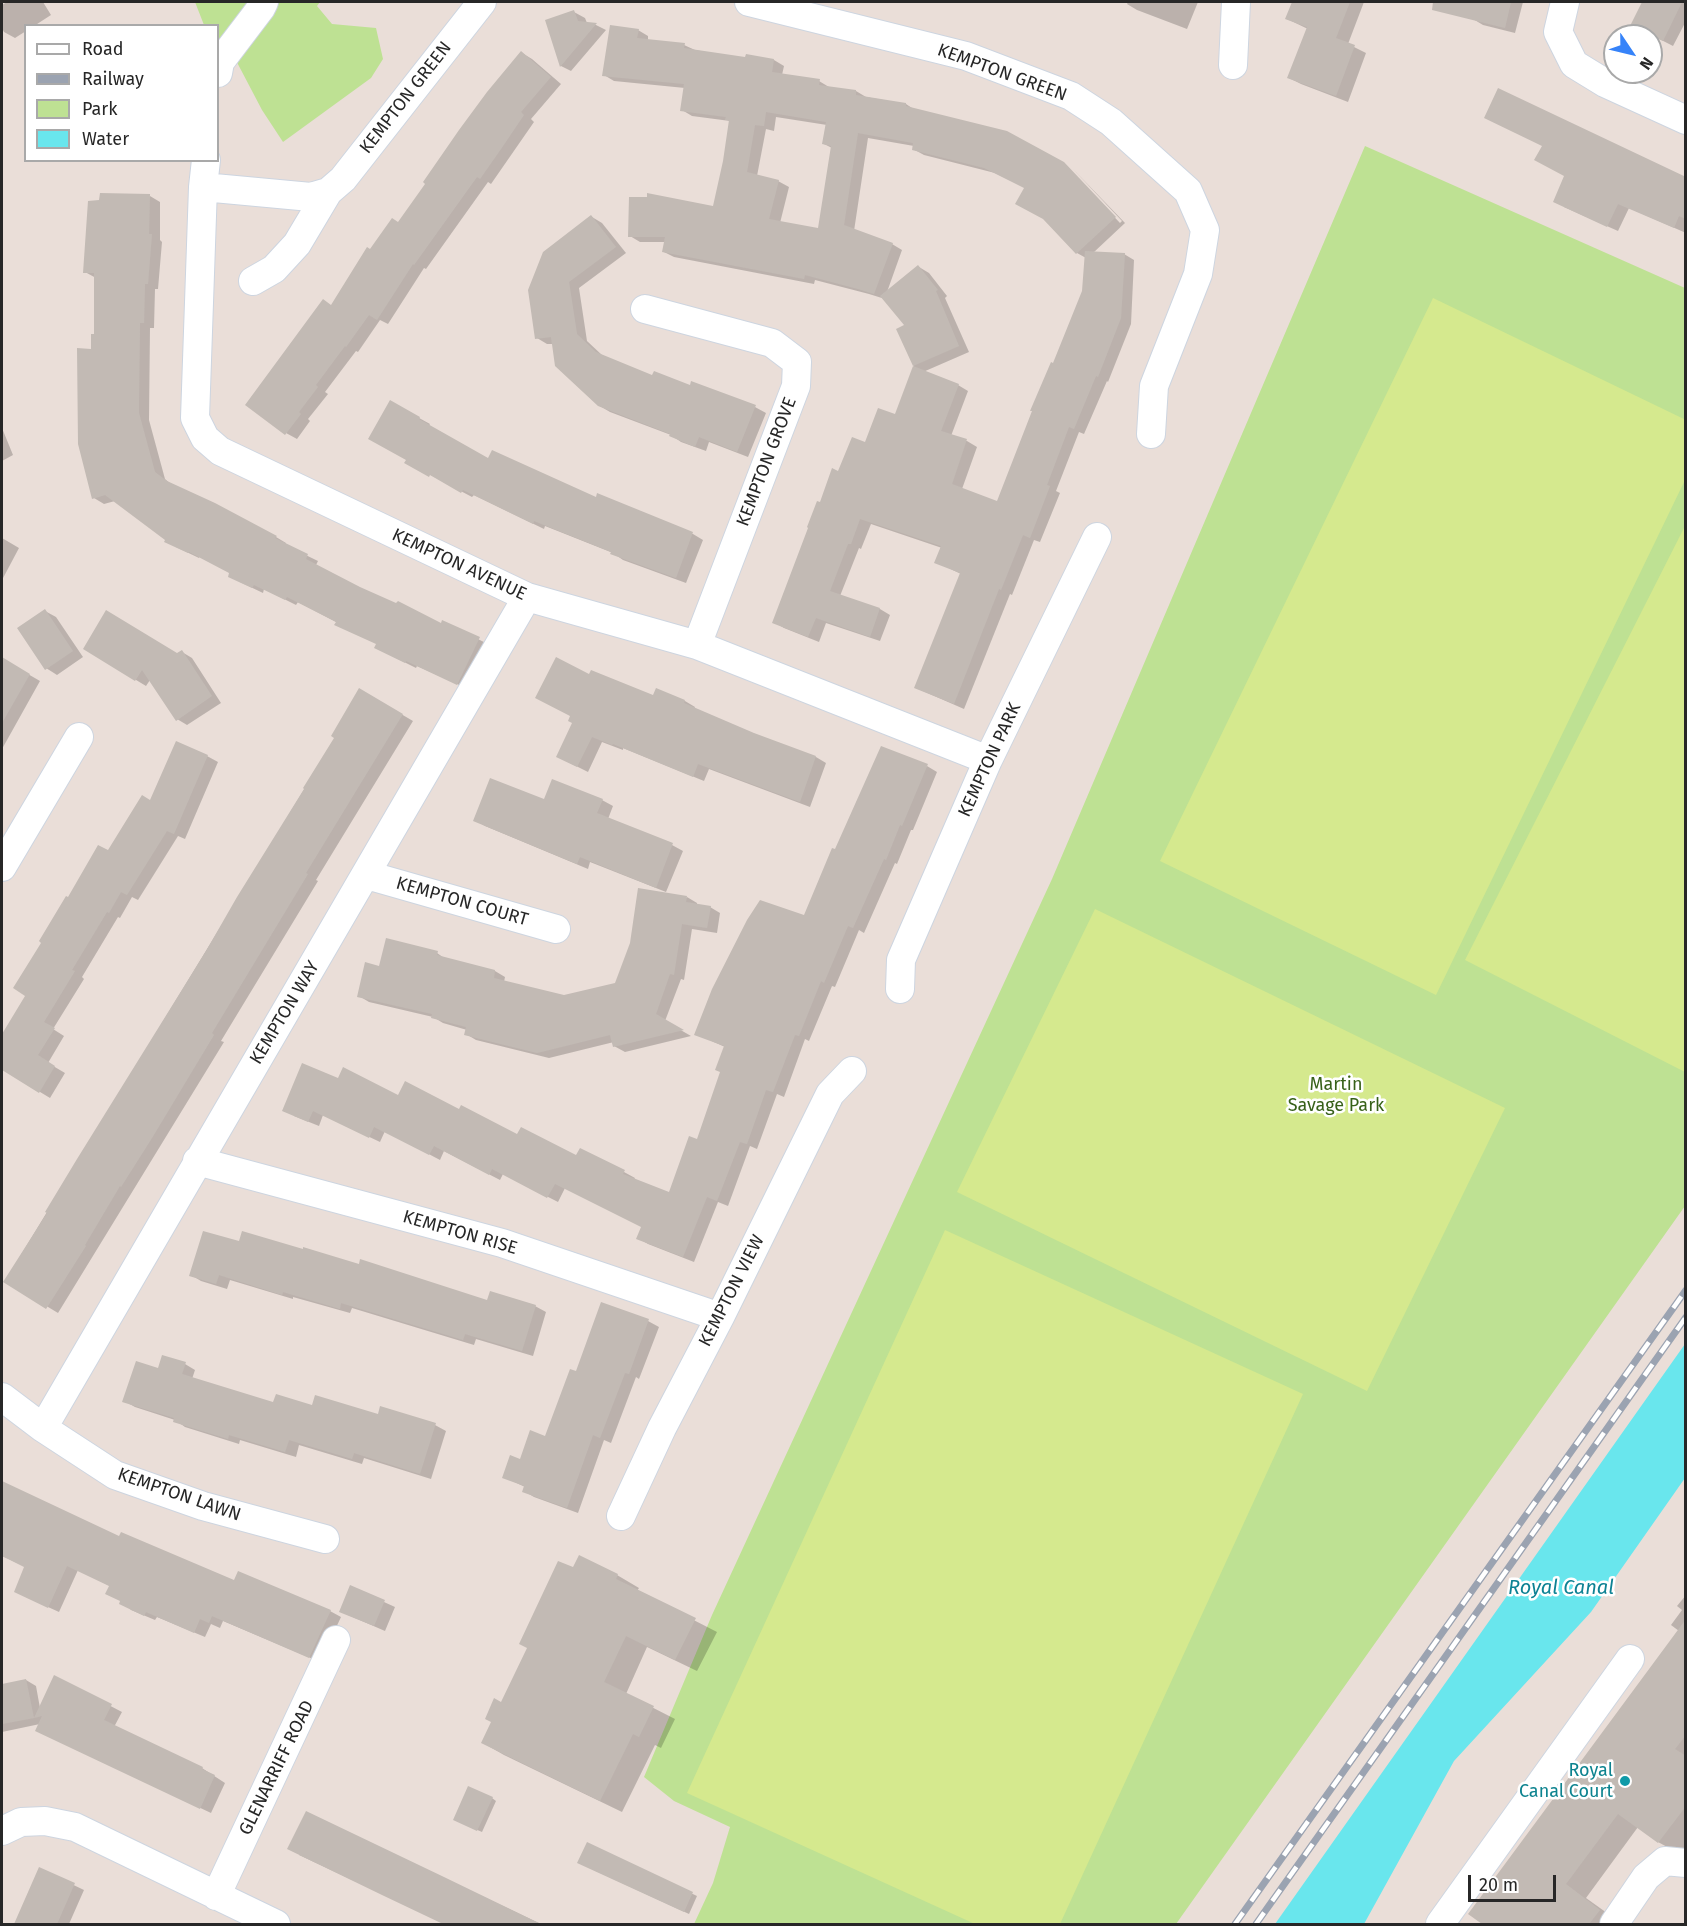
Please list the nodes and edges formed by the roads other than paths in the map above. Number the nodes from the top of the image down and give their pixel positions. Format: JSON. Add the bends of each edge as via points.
{"nodes":[{"id":1,"x":264,"y":2,"type":"edge"},
{"id":2,"x":482,"y":2,"type":"edge"},
{"id":3,"x":749,"y":2,"type":"edge"},
{"id":4,"x":1236,"y":2,"type":"edge"},
{"id":5,"x":1565,"y":2,"type":"edge"},
{"id":6,"x":1233,"y":65,"type":"dead end"},
{"id":7,"x":219,"y":68,"type":"edge"},
{"id":8,"x":1686,"y":120,"type":"edge"},
{"id":9,"x":205,"y":174,"type":"edge"},
{"id":10,"x":328,"y":192,"type":"junction"},
{"id":11,"x":253,"y":281,"type":"dead end"},
{"id":12,"x":645,"y":309,"type":"dead end"},
{"id":13,"x":1151,"y":434,"type":"dead end"},
{"id":14,"x":1097,"y":537,"type":"dead end"},
{"id":15,"x":527,"y":597,"type":"junction"},
{"id":16,"x":697,"y":645,"type":"junction"},
{"id":17,"x":79,"y":737,"type":"dead end"},
{"id":18,"x":988,"y":760,"type":"junction"},
{"id":19,"x":2,"y":867,"type":"edge"},
{"id":20,"x":367,"y":875,"type":"junction"},
{"id":21,"x":556,"y":929,"type":"dead end"},
{"id":22,"x":900,"y":988,"type":"dead end"},
{"id":23,"x":852,"y":1071,"type":"dead end"},
{"id":24,"x":197,"y":1161,"type":"junction"},
{"id":25,"x":720,"y":1317,"type":"junction"},
{"id":26,"x":2,"y":1397,"type":"edge"},
{"id":27,"x":43,"y":1428,"type":"junction"},
{"id":28,"x":621,"y":1516,"type":"dead end"},
{"id":29,"x":325,"y":1539,"type":"dead end"},
{"id":30,"x":336,"y":1640,"type":"dead end"},
{"id":31,"x":1630,"y":1659,"type":"dead end"},
{"id":32,"x":2,"y":1831,"type":"edge"},
{"id":33,"x":1686,"y":1863,"type":"edge"},
{"id":34,"x":216,"y":1896,"type":"junction"},
{"id":35,"x":276,"y":1924,"type":"edge"},
{"id":36,"x":1440,"y":1924,"type":"edge"},
{"id":37,"x":1614,"y":1924,"type":"edge"}],
"edges":[{"from":1,"to":7,"type":"street"},
{"from":2,"to":10,"type":"street","name":"KEMPTON GREEN","via":[[343,179]]},
{"from":3,"to":13,"type":"street","name":"KEMPTON GREEN","via":[[966,56],[1071,96],[1111,122],[1188,190],[1205,230],[1198,274],[1154,386]]},
{"from":4,"to":6,"type":"street"},
{"from":5,"to":8,"type":"street","via":[[1558,32],[1574,64],[1605,83]]},
{"from":9,"to":10,"type":"street","via":[[311,197]]},
{"from":9,"to":15,"type":"street","name":"KEMPTON AVENUE","via":[[195,418],[205,438],[220,452]]},
{"from":10,"to":11,"type":"street","name":"KEMPTON GREEN","via":[[297,244],[274,269]]},
{"from":12,"to":16,"type":"street","name":"KEMPTON GROVE","via":[[772,344],[797,362],[796,386]]},
{"from":14,"to":18,"type":"street","name":"KEMPTON PARK"},
{"from":15,"to":16,"type":"street","name":"KEMPTON AVENUE"},
{"from":15,"to":20,"type":"street","name":"KEMPTON WAY"},
{"from":16,"to":18,"type":"street","name":"KEMPTON AVENUE"},
{"from":17,"to":19,"type":"street"},
{"from":18,"to":22,"type":"street","name":"KEMPTON PARK","via":[[901,960]]},
{"from":20,"to":21,"type":"street","name":"KEMPTON COURT"},
{"from":20,"to":24,"type":"street","name":"KEMPTON WAY"},
{"from":23,"to":25,"type":"street","name":"KEMPTON VIEW","via":[[830,1094]]},
{"from":24,"to":25,"type":"street","name":"KEMPTON RISE","via":[[502,1243]]},
{"from":24,"to":27,"type":"street","name":"KEMPTON WAY"},
{"from":25,"to":28,"type":"street","name":"KEMPTON VIEW"},
{"from":26,"to":27,"type":"street","name":"KEMPTON LAWN"},
{"from":27,"to":29,"type":"street","name":"KEMPTON LAWN","via":[[115,1475],[203,1506]]},
{"from":30,"to":34,"type":"street","name":"GLENARRIFF ROAD"},
{"from":31,"to":36,"type":"street"},
{"from":32,"to":34,"type":"street","via":[[21,1822],[45,1821],[75,1827]]},
{"from":33,"to":37,"type":"street","via":[[1665,1861],[1646,1877]]},
{"from":34,"to":35,"type":"street"}]}
